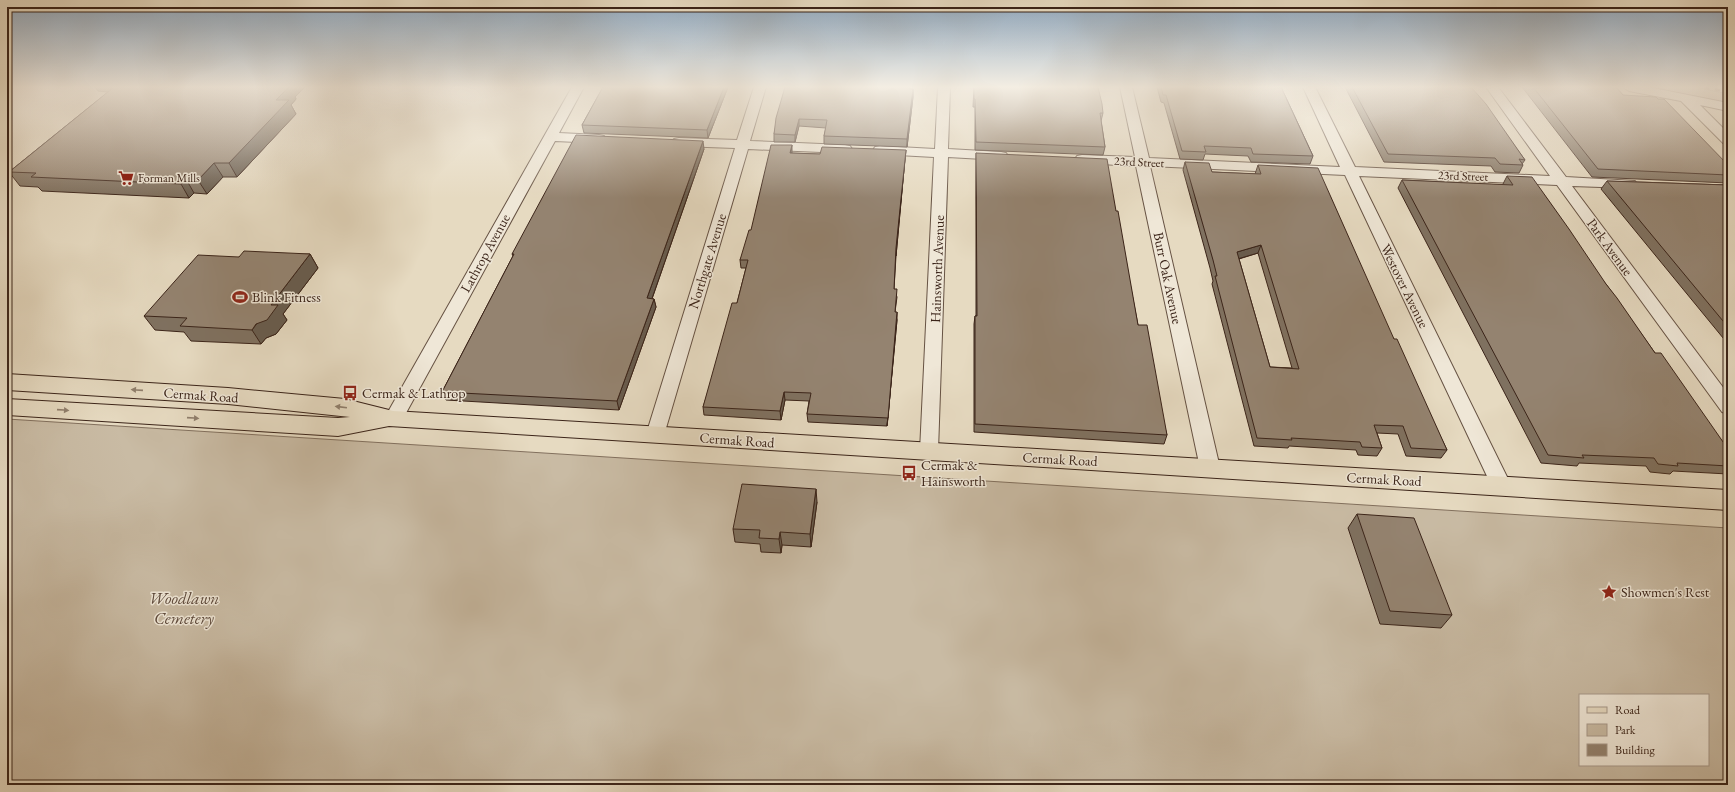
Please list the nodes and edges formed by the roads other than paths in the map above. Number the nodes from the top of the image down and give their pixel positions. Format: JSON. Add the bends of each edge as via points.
{"nodes":[{"id":1,"x":557,"y":124,"type":"edge"},
{"id":2,"x":749,"y":124,"type":"edge"},
{"id":3,"x":942,"y":124,"type":"edge"},
{"id":4,"x":1134,"y":124,"type":"edge"},
{"id":5,"x":1327,"y":124,"type":"edge"},
{"id":6,"x":1519,"y":124,"type":"edge"},
{"id":7,"x":1712,"y":124,"type":"edge"},
{"id":8,"x":550,"y":137,"type":"junction"},
{"id":9,"x":614,"y":140,"type":"edge"},
{"id":10,"x":1728,"y":140,"type":"edge"},
{"id":11,"x":667,"y":142,"type":"edge"},
{"id":12,"x":742,"y":145,"type":"junction"},
{"id":13,"x":941,"y":153,"type":"junction"},
{"id":14,"x":1018,"y":156,"type":"edge"},
{"id":15,"x":1071,"y":159,"type":"edge"},
{"id":16,"x":1142,"y":162,"type":"junction"},
{"id":17,"x":1350,"y":172,"type":"junction"},
{"id":18,"x":1561,"y":180,"type":"junction"},
{"id":19,"x":1647,"y":184,"type":"edge"},
{"id":20,"x":7,"y":382,"type":"edge"},
{"id":21,"x":7,"y":407,"type":"edge"},
{"id":22,"x":1728,"y":407,"type":"edge"},
{"id":23,"x":393,"y":419,"type":"junction"},
{"id":24,"x":655,"y":434,"type":"junction"},
{"id":25,"x":929,"y":451,"type":"junction"},
{"id":26,"x":1210,"y":468,"type":"junction"},
{"id":27,"x":1501,"y":485,"type":"junction"},
{"id":28,"x":1728,"y":500,"type":"edge"}],
"edges":[{"from":1,"to":8,"type":"street","name":"Lathrop Avenue"},
{"from":2,"to":12,"type":"street","name":"Northgate Avenue"},
{"from":3,"to":13,"type":"street","name":"Hainsworth Avenue"},
{"from":4,"to":16,"type":"street","name":"Burr Oak Avenue"},
{"from":5,"to":17,"type":"street","name":"Westover Avenue"},
{"from":6,"to":18,"type":"street","name":"Park Avenue"},
{"from":7,"to":10,"type":"street"},
{"from":8,"to":9,"type":"street"},
{"from":8,"to":23,"type":"street","name":"Lathrop Avenue"},
{"from":11,"to":12,"type":"street"},
{"from":12,"to":13,"type":"street"},
{"from":12,"to":24,"type":"street","name":"Northgate Avenue"},
{"from":13,"to":14,"type":"street"},
{"from":13,"to":25,"type":"street","name":"Hainsworth Avenue"},
{"from":15,"to":16,"type":"street","name":"23rd Street"},
{"from":16,"to":17,"type":"street","name":"23rd Street"},
{"from":16,"to":26,"type":"street","name":"Burr Oak Avenue"},
{"from":17,"to":18,"type":"street","name":"23rd Street"},
{"from":17,"to":27,"type":"street","name":"Westover Avenue"},
{"from":18,"to":19,"type":"street","name":"23rd Street"},
{"from":18,"to":22,"type":"street","name":"Park Avenue"},
{"from":23,"to":20,"type":"main road","name":"Cermak Road","one_way":true,"via":[[345,407],[228,396]]},
{"from":21,"to":23,"type":"main road","name":"Cermak Road","one_way":true,"via":[[338,427]]},
{"from":23,"to":24,"type":"main road","name":"Cermak Road"},
{"from":24,"to":25,"type":"main road","name":"Cermak Road"},
{"from":25,"to":26,"type":"main road","name":"Cermak Road"},
{"from":26,"to":27,"type":"main road","name":"Cermak Road"},
{"from":27,"to":28,"type":"main road","name":"Cermak Road"}]}
